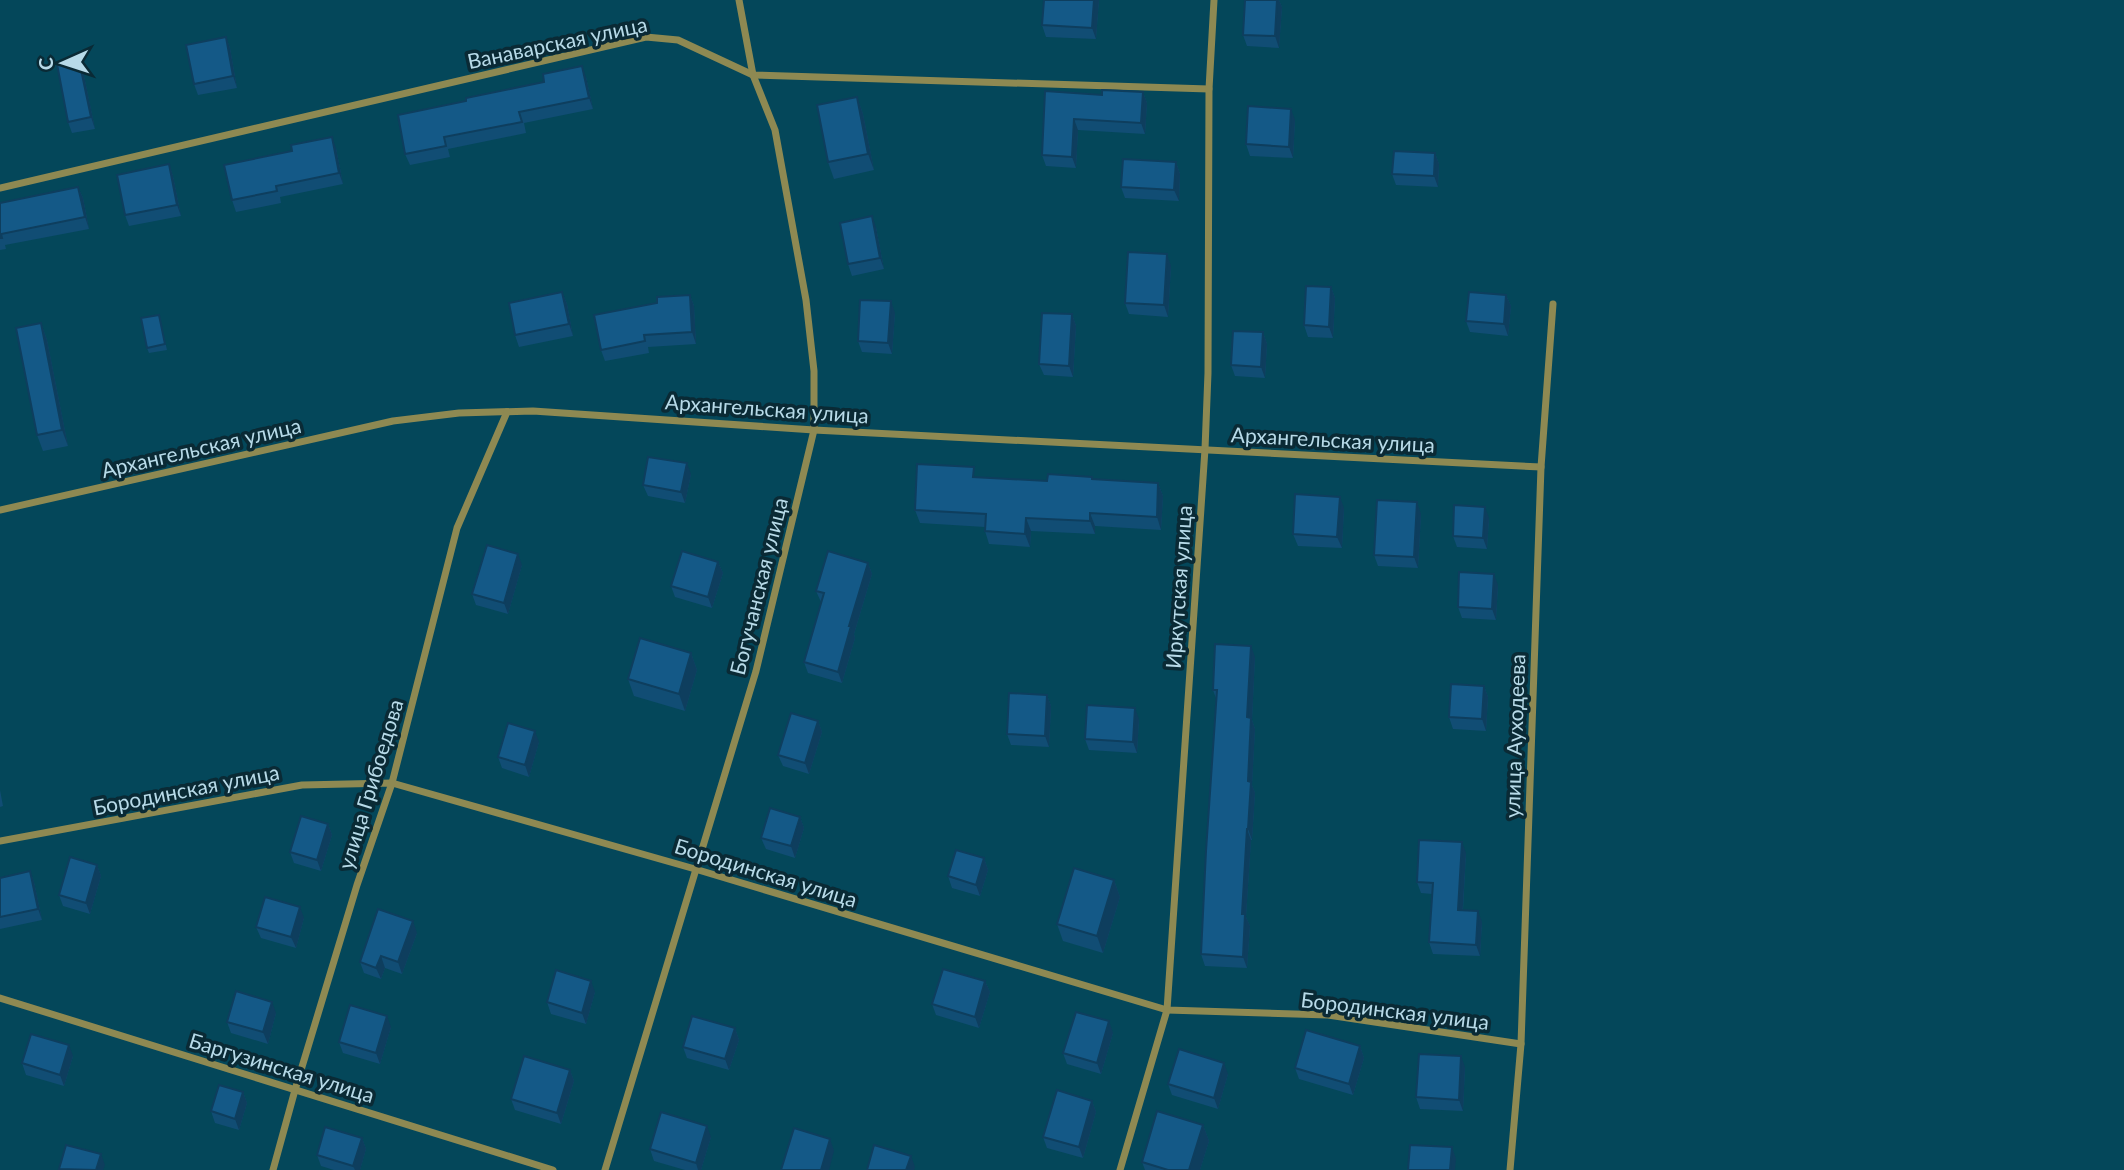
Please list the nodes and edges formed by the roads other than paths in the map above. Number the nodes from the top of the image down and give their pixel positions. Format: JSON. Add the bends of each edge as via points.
{"nodes":[{"id":1,"x":739,"y":0,"type":"edge"},
{"id":2,"x":1214,"y":0,"type":"edge"},
{"id":3,"x":754,"y":75,"type":"junction"},
{"id":4,"x":1209,"y":89,"type":"junction"},
{"id":5,"x":0,"y":188,"type":"edge"},
{"id":6,"x":1553,"y":304,"type":"dead end"},
{"id":7,"x":507,"y":412,"type":"junction"},
{"id":8,"x":814,"y":429,"type":"junction"},
{"id":9,"x":1205,"y":449,"type":"junction"},
{"id":10,"x":1541,"y":467,"type":"junction"},
{"id":11,"x":0,"y":510,"type":"edge"},
{"id":12,"x":392,"y":783,"type":"junction"},
{"id":13,"x":0,"y":841,"type":"edge"},
{"id":14,"x":695,"y":869,"type":"junction"},
{"id":15,"x":0,"y":998,"type":"edge"},
{"id":16,"x":1167,"y":1010,"type":"junction"},
{"id":17,"x":1521,"y":1044,"type":"junction"},
{"id":18,"x":295,"y":1090,"type":"junction"},
{"id":19,"x":273,"y":1170,"type":"edge"},
{"id":20,"x":553,"y":1170,"type":"edge"},
{"id":21,"x":605,"y":1170,"type":"edge"},
{"id":22,"x":1120,"y":1170,"type":"edge"},
{"id":23,"x":1510,"y":1170,"type":"edge"}],
"edges":[{"from":1,"to":3,"type":"street","name":"Богучанская улица"},
{"from":2,"to":4,"type":"street","name":"Иркутская улица"},
{"from":3,"to":4,"type":"street","name":"Ванаварская улица"},
{"from":3,"to":5,"type":"street","name":"Ванаварская улица","via":[[678,40],[646,37]]},
{"from":3,"to":8,"type":"street","name":"Богучанская улица","via":[[775,130],[806,300],[814,371]]},
{"from":4,"to":9,"type":"street","name":"Иркутская улица"},
{"from":6,"to":10,"type":"street","name":"улица Ауходеева"},
{"from":7,"to":8,"type":"street","name":"Архангельская улица"},
{"from":7,"to":11,"type":"street","name":"Архангельская улица","via":[[393,421]]},
{"from":7,"to":12,"type":"street","name":"улица Грибоедова","via":[[457,528]]},
{"from":8,"to":9,"type":"street","name":"Архангельская улица"},
{"from":8,"to":14,"type":"street","name":"Богучанская улица","via":[[756,671]]},
{"from":9,"to":10,"type":"street","name":"Архангельская улица"},
{"from":9,"to":16,"type":"street","name":"Иркутская улица"},
{"from":10,"to":17,"type":"street","name":"улица Ауходеева"},
{"from":12,"to":13,"type":"street","name":"Бородинская улица","via":[[302,785]]},
{"from":12,"to":14,"type":"street","name":"Бородинская улица"},
{"from":12,"to":18,"type":"street","name":"улица Грибоедова"},
{"from":14,"to":16,"type":"street","name":"Бородинская улица"},
{"from":14,"to":21,"type":"street","name":"Богучанская улица"},
{"from":15,"to":18,"type":"street","name":"Баргузинская улица"},
{"from":16,"to":17,"type":"street","name":"Бородинская улица","via":[[1328,1015]]},
{"from":16,"to":22,"type":"street","name":"Иркутская улица"},
{"from":17,"to":23,"type":"street","name":"улица Ауходеева"},
{"from":18,"to":19,"type":"street","name":"улица Грибоедова"},
{"from":18,"to":20,"type":"street","name":"Баргузинская улица"}]}
